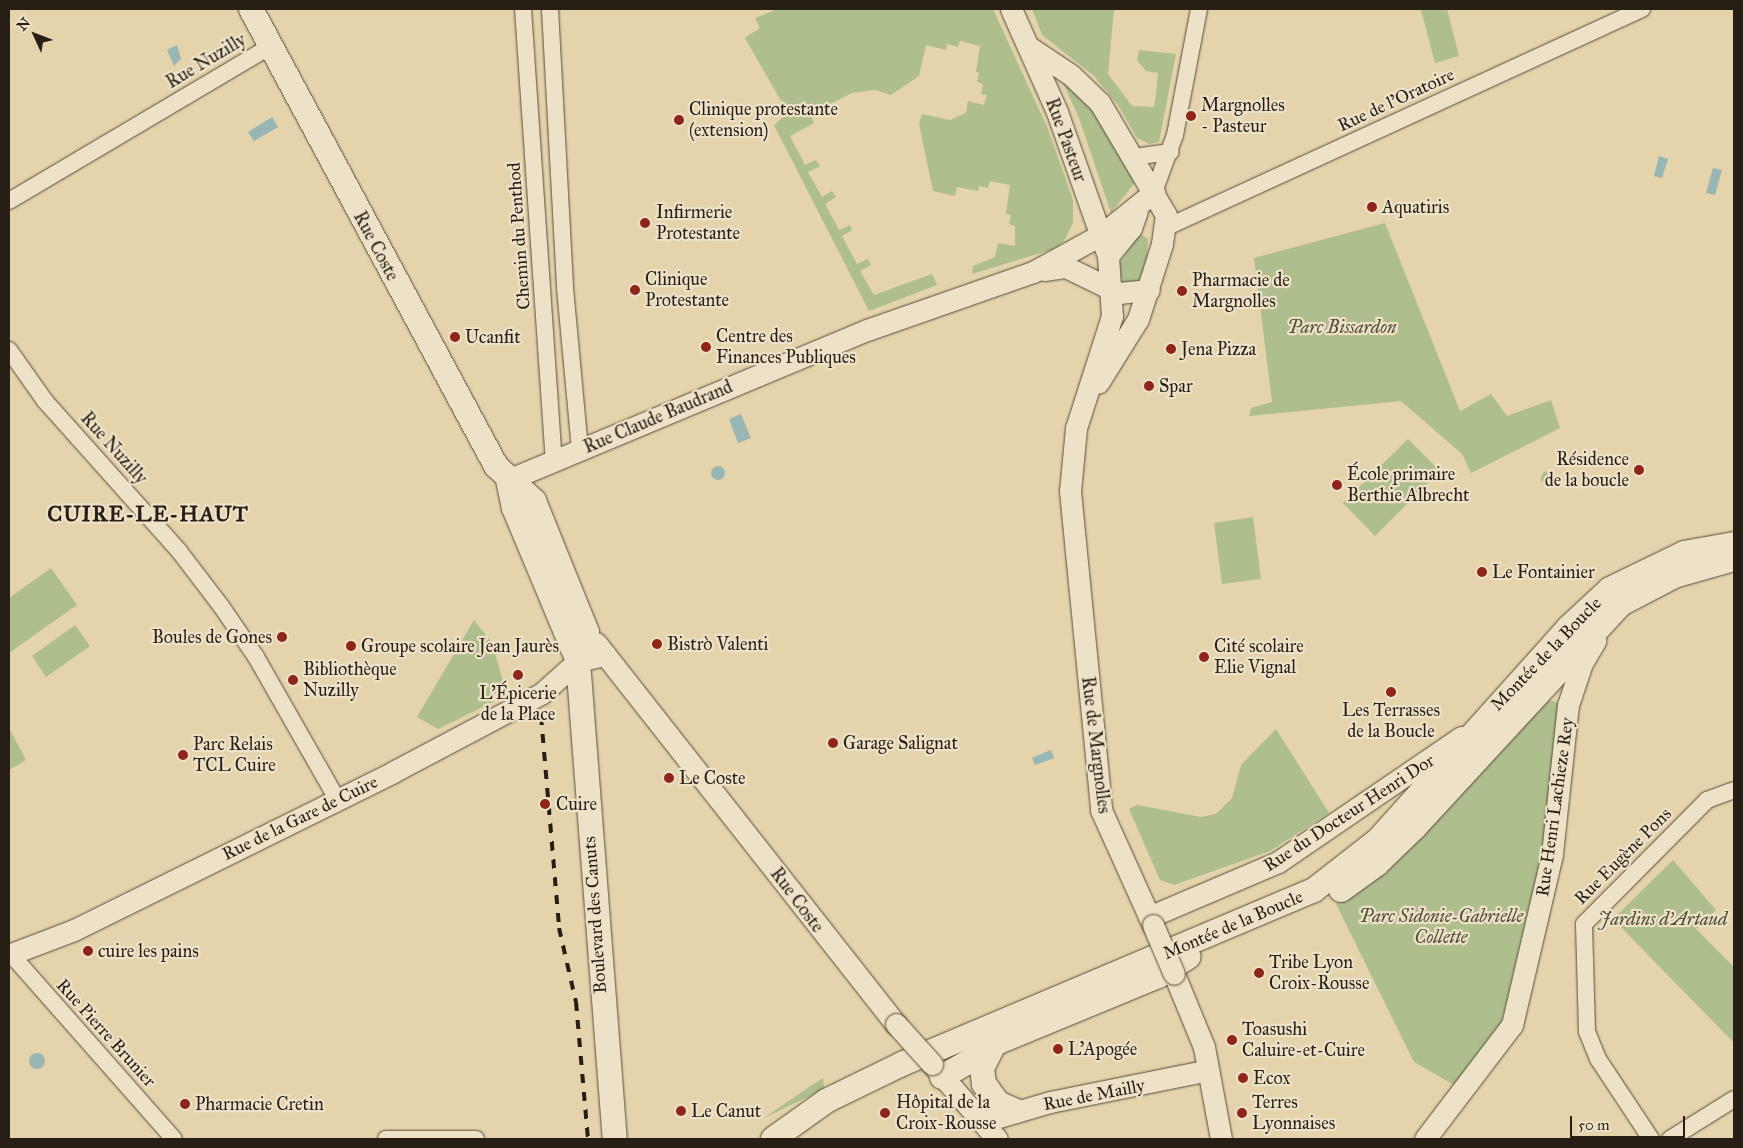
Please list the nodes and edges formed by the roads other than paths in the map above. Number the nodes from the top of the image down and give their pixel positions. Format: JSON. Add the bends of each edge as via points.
{"nodes":[{"id":1,"x":251,"y":9,"type":"edge"},
{"id":2,"x":523,"y":9,"type":"edge"},
{"id":3,"x":550,"y":9,"type":"edge"},
{"id":4,"x":1012,"y":9,"type":"edge"},
{"id":5,"x":1199,"y":9,"type":"edge"},
{"id":6,"x":1642,"y":9,"type":"edge"},
{"id":7,"x":269,"y":47,"type":"junction"},
{"id":8,"x":1029,"y":47,"type":"junction"},
{"id":9,"x":1171,"y":152,"type":"junction"},
{"id":10,"x":1134,"y":157,"type":"junction"},
{"id":11,"x":1154,"y":192,"type":"junction"},
{"id":12,"x":9,"y":201,"type":"edge"},
{"id":13,"x":1137,"y":211,"type":"junction"},
{"id":14,"x":1165,"y":228,"type":"junction"},
{"id":15,"x":1102,"y":234,"type":"junction"},
{"id":16,"x":1108,"y":256,"type":"junction"},
{"id":17,"x":1033,"y":272,"type":"junction"},
{"id":18,"x":1149,"y":290,"type":"junction"},
{"id":19,"x":1110,"y":291,"type":"junction"},
{"id":20,"x":9,"y":350,"type":"edge"},
{"id":21,"x":1088,"y":391,"type":"junction"},
{"id":22,"x":580,"y":450,"type":"junction"},
{"id":23,"x":554,"y":461,"type":"junction"},
{"id":24,"x":508,"y":480,"type":"junction"},
{"id":25,"x":1734,"y":544,"type":"edge"},
{"id":26,"x":1734,"y":560,"type":"edge"},
{"id":27,"x":1646,"y":590,"type":"junction"},
{"id":28,"x":587,"y":632,"type":"junction"},
{"id":29,"x":604,"y":654,"type":"junction"},
{"id":30,"x":578,"y":661,"type":"junction"},
{"id":31,"x":1485,"y":718,"type":"junction"},
{"id":32,"x":1734,"y":790,"type":"edge"},
{"id":33,"x":337,"y":799,"type":"junction"},
{"id":34,"x":1151,"y":921,"type":"junction"},
{"id":35,"x":1200,"y":951,"type":"junction"},
{"id":36,"x":9,"y":954,"type":"edge"},
{"id":37,"x":989,"y":1050,"type":"junction"},
{"id":38,"x":1208,"y":1070,"type":"junction"},
{"id":39,"x":937,"y":1071,"type":"junction"},
{"id":40,"x":1734,"y":1099,"type":"edge"},
{"id":41,"x":1016,"y":1111,"type":"junction"},
{"id":42,"x":982,"y":1122,"type":"junction"},
{"id":43,"x":779,"y":1135,"type":"edge"},
{"id":44,"x":174,"y":1139,"type":"edge"},
{"id":45,"x":386,"y":1139,"type":"edge"},
{"id":46,"x":476,"y":1139,"type":"edge"},
{"id":47,"x":615,"y":1139,"type":"edge"},
{"id":48,"x":996,"y":1139,"type":"edge"},
{"id":49,"x":1221,"y":1139,"type":"edge"},
{"id":50,"x":1425,"y":1139,"type":"edge"},
{"id":51,"x":1651,"y":1139,"type":"edge"},
{"id":52,"x":1670,"y":1139,"type":"edge"}],
"edges":[{"from":1,"to":7,"type":"main road","name":"Rue Coste"},
{"from":2,"to":23,"type":"street","name":"Chemin du Penthod"},
{"from":3,"to":22,"type":"street","via":[[565,290]]},
{"from":4,"to":8,"type":"street","name":"Rue Pasteur"},
{"from":5,"to":9,"type":"street"},
{"from":6,"to":14,"type":"street","name":"Rue de l'Oratoire"},
{"from":7,"to":12,"type":"street","name":"Rue Nuzilly"},
{"from":7,"to":24,"type":"main road","name":"Rue Coste"},
{"from":8,"to":10,"type":"street","name":"Rue Pasteur","via":[[1091,93]]},
{"from":8,"to":15,"type":"street","name":"Rue Pasteur"},
{"from":9,"to":10,"type":"street"},
{"from":9,"to":11,"type":"street"},
{"from":10,"to":11,"type":"street","name":"Rue Pasteur"},
{"from":11,"to":13,"type":"street"},
{"from":11,"to":14,"type":"street","name":"Rue de Margnolles","via":[[1166,215]]},
{"from":13,"to":15,"type":"street"},
{"from":13,"to":16,"type":"street","via":[[1132,228]]},
{"from":14,"to":18,"type":"street","name":"Rue de Margnolles"},
{"from":15,"to":16,"type":"street","name":"Rue de Margnolles"},
{"from":15,"to":17,"type":"street","name":"Rue Claude Baudrand"},
{"from":16,"to":19,"type":"street","name":"Rue de Margnolles"},
{"from":17,"to":19,"type":"street","name":"Rue Claude Baudrand","via":[[1066,267]]},
{"from":17,"to":22,"type":"street","name":"Rue Claude Baudrand","via":[[867,330]]},
{"from":18,"to":19,"type":"street"},
{"from":18,"to":21,"type":"street","name":"Rue de Margnolles","via":[[1118,357]]},
{"from":19,"to":21,"type":"street","name":"Rue de Margnolles","via":[[1112,316]]},
{"from":20,"to":33,"type":"street","name":"Rue Nuzilly","via":[[45,401],[179,551],[221,606],[256,657]]},
{"from":21,"to":34,"type":"street","name":"Rue de Margnolles","via":[[1076,428],[1070,492],[1100,801]]},
{"from":22,"to":23,"type":"street","name":"Rue Claude Baudrand"},
{"from":23,"to":24,"type":"street","name":"Rue Claude Baudrand"},
{"from":24,"to":28,"type":"main road","name":"Rue Coste","via":[[534,501]]},
{"from":24,"to":30,"type":"main road","name":"Rue Coste","via":[[514,508]]},
{"from":25,"to":31,"type":"main road","name":"Montée de la Boucle","via":[[1684,553],[1610,589],[1585,609]]},
{"from":26,"to":27,"type":"main road","name":"Montée de la Boucle","via":[[1708,563]]},
{"from":27,"to":35,"type":"main road","name":"Montée de la Boucle","via":[[1621,604],[1377,864],[1336,894],[1294,915]]},
{"from":27,"to":50,"type":"street","name":"Rue Henri Lachieze Rey","via":[[1591,646],[1574,684],[1552,854],[1512,1025]]},
{"from":28,"to":29,"type":"street","name":"Rue Coste"},
{"from":28,"to":30,"type":"main road"},
{"from":29,"to":30,"type":"street"},
{"from":29,"to":39,"type":"street","name":"Rue Coste","bridge":true,"via":[[896,1024]]},
{"from":30,"to":33,"type":"street","name":"Rue de la Gare de Cuire","via":[[542,693]]},
{"from":30,"to":47,"type":"main road","name":"Boulevard des Canuts"},
{"from":31,"to":34,"type":"street","name":"Rue du Docteur Henri Dor","via":[[1432,760],[1278,862]]},
{"from":31,"to":43,"type":"main road","name":"Montée de la Boucle","via":[[1378,840],[1314,890],[1282,907],[965,1035],[826,1101]]},
{"from":32,"to":51,"type":"street","name":"Rue Eugène Pons","via":[[1707,800],[1584,924],[1588,1032],[1598,1058]]},
{"from":33,"to":36,"type":"street","name":"Rue de la Gare de Cuire","via":[[74,930]]},
{"from":34,"to":38,"type":"street","name":"Rue de Margnolles","bridge":true,"via":[[1197,1024]]},
{"from":35,"to":37,"type":"main road","via":[[1158,976],[1002,1040]]},
{"from":35,"to":43,"type":"main road","name":"Montée de la Boucle","via":[[973,1039]]},
{"from":36,"to":44,"type":"street","name":"Rue Pierre Brunier"},
{"from":37,"to":39,"type":"main road"},
{"from":37,"to":41,"type":"main road","via":[[982,1068],[987,1090],[998,1103]]},
{"from":38,"to":41,"type":"street","name":"Rue de Mailly"},
{"from":38,"to":49,"type":"street","name":"Rue de Margnolles"},
{"from":39,"to":42,"type":"street","name":"Rue Coste"},
{"from":40,"to":52,"type":"street"},
{"from":41,"to":42,"type":"street","name":"Rue de Mailly"},
{"from":42,"to":48,"type":"street","name":"Rue Coste"},
{"from":45,"to":46,"type":"street"}]}
